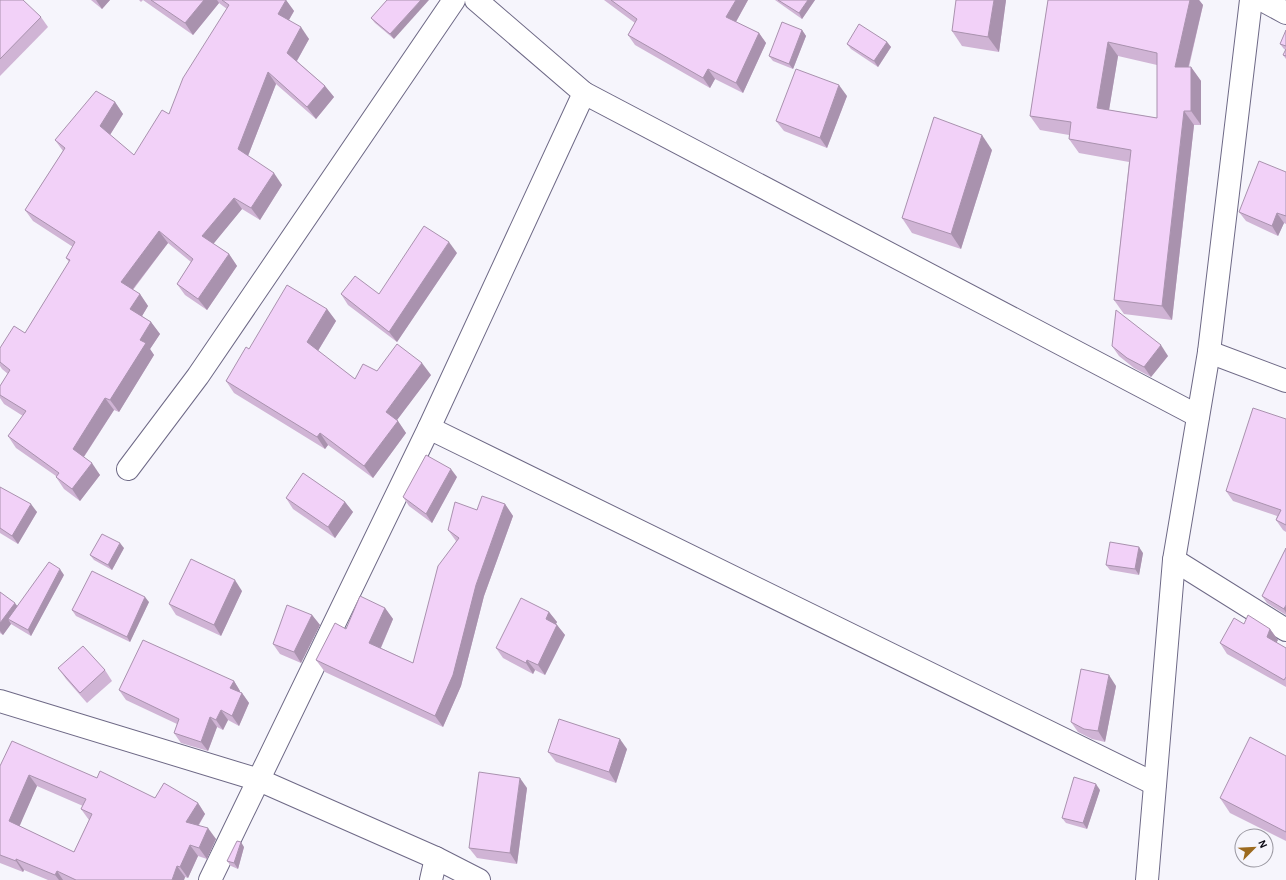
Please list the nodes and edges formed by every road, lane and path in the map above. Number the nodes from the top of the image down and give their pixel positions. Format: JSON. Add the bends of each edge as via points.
{"nodes":[{"id":1,"x":454,"y":0,"type":"edge"},
{"id":2,"x":476,"y":0,"type":"edge"},
{"id":3,"x":1251,"y":0,"type":"edge"},
{"id":4,"x":1262,"y":0,"type":"edge"},
{"id":5,"x":1286,"y":13,"type":"edge"},
{"id":6,"x":584,"y":93,"type":"junction"},
{"id":7,"x":1209,"y":352,"type":"junction"},
{"id":8,"x":1286,"y":381,"type":"edge"},
{"id":9,"x":1198,"y":416,"type":"junction"},
{"id":10,"x":429,"y":428,"type":"junction"},
{"id":11,"x":128,"y":469,"type":"dead end"},
{"id":12,"x":1174,"y":560,"type":"junction"},
{"id":13,"x":1286,"y":630,"type":"edge"},
{"id":14,"x":0,"y":701,"type":"edge"},
{"id":15,"x":259,"y":780,"type":"junction"},
{"id":16,"x":1155,"y":784,"type":"junction"},
{"id":17,"x":436,"y":858,"type":"junction"},
{"id":18,"x":210,"y":880,"type":"edge"},
{"id":19,"x":431,"y":880,"type":"edge"},
{"id":20,"x":479,"y":880,"type":"edge"},
{"id":21,"x":1147,"y":880,"type":"edge"}],
"edges":[{"from":1,"to":11,"type":"street","via":[[198,376]]},
{"from":2,"to":6,"type":"street"},
{"from":3,"to":7,"type":"street"},
{"from":4,"to":5,"type":"street"},
{"from":6,"to":9,"type":"street"},
{"from":6,"to":10,"type":"street"},
{"from":7,"to":8,"type":"street"},
{"from":7,"to":9,"type":"street"},
{"from":9,"to":12,"type":"street"},
{"from":10,"to":15,"type":"street"},
{"from":10,"to":16,"type":"street"},
{"from":12,"to":13,"type":"street"},
{"from":12,"to":16,"type":"street"},
{"from":14,"to":15,"type":"street"},
{"from":15,"to":17,"type":"street"},
{"from":15,"to":18,"type":"street"},
{"from":16,"to":21,"type":"street"},
{"from":17,"to":19,"type":"street"},
{"from":17,"to":20,"type":"street"}]}
